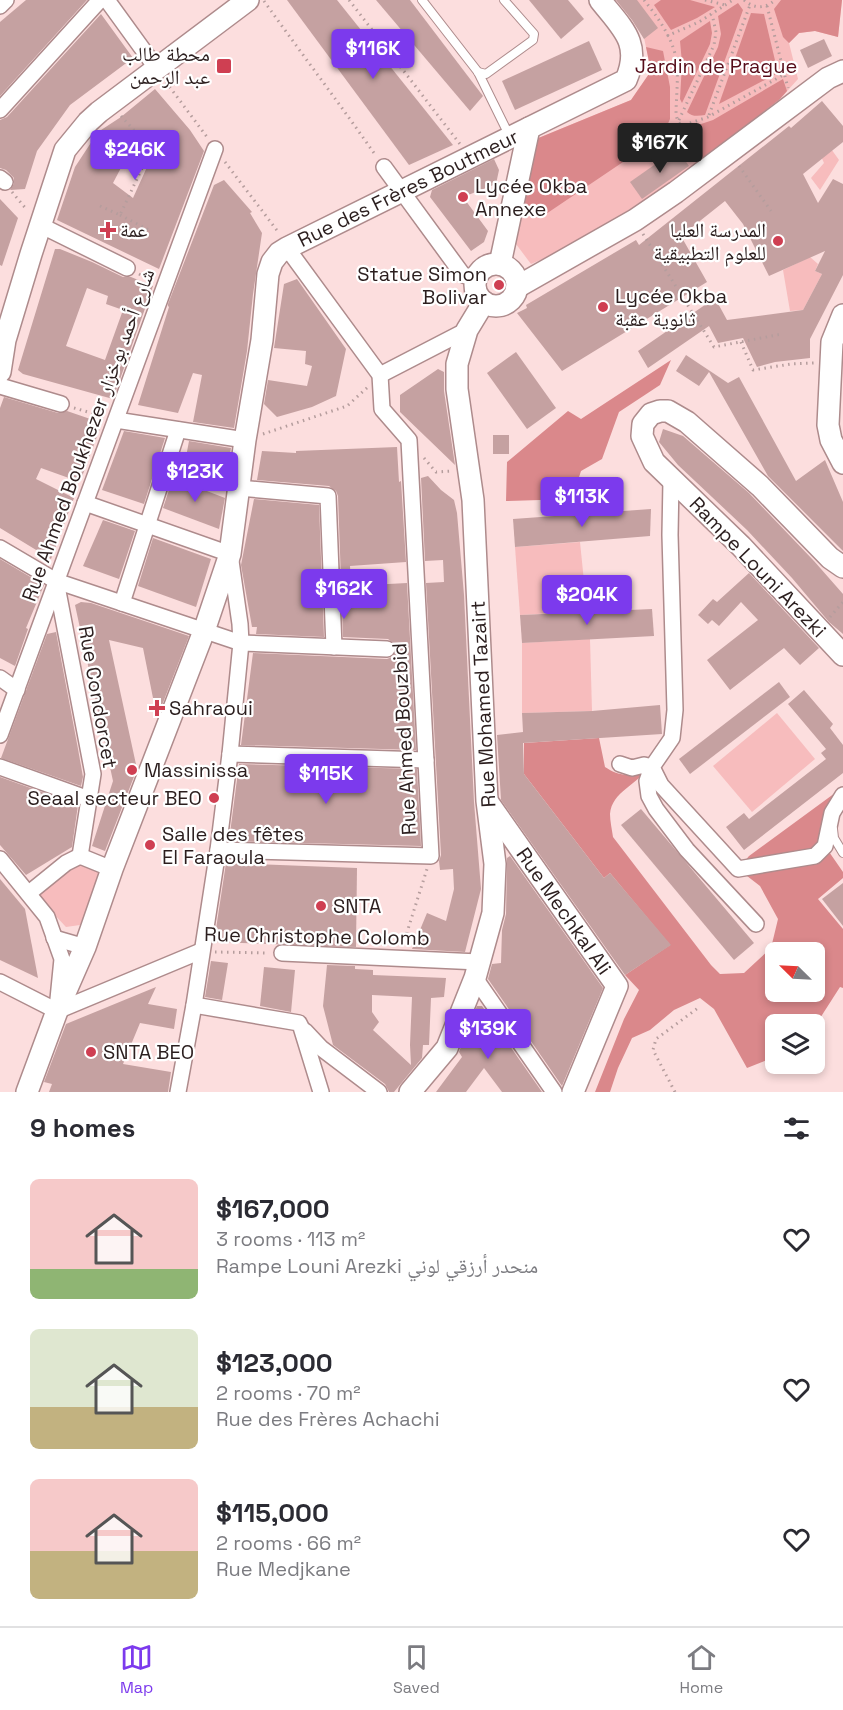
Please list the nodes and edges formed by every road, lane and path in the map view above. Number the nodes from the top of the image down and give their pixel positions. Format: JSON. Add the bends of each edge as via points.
{"nodes":[{"id":1,"x":6,"y":0,"type":"edge"},
{"id":2,"x":100,"y":0,"type":"edge"},
{"id":3,"x":107,"y":0,"type":"edge"},
{"id":4,"x":248,"y":0,"type":"edge"},
{"id":5,"x":263,"y":0,"type":"edge"},
{"id":6,"x":349,"y":0,"type":"edge"},
{"id":7,"x":422,"y":0,"type":"edge"},
{"id":8,"x":504,"y":0,"type":"edge"},
{"id":9,"x":600,"y":0,"type":"edge"},
{"id":10,"x":651,"y":0,"type":"edge"},
{"id":11,"x":705,"y":0,"type":"edge"},
{"id":12,"x":733,"y":0,"type":"edge"},
{"id":13,"x":744,"y":0,"type":"edge"},
{"id":14,"x":775,"y":0,"type":"edge"},
{"id":15,"x":645,"y":2,"type":"edge"},
{"id":16,"x":750,"y":4,"type":"junction"},
{"id":17,"x":725,"y":5,"type":"junction"},
{"id":18,"x":0,"y":6,"type":"edge"},
{"id":19,"x":767,"y":6,"type":"junction"},
{"id":20,"x":712,"y":14,"type":"junction"},
{"id":21,"x":667,"y":36,"type":"junction"},
{"id":22,"x":157,"y":69,"type":"junction"},
{"id":23,"x":843,"y":71,"type":"edge"},
{"id":24,"x":478,"y":72,"type":"junction"},
{"id":25,"x":785,"y":74,"type":"junction"},
{"id":26,"x":111,"y":103,"type":"junction"},
{"id":27,"x":792,"y":105,"type":"junction"},
{"id":28,"x":0,"y":110,"type":"edge"},
{"id":29,"x":708,"y":117,"type":"junction"},
{"id":30,"x":678,"y":122,"type":"junction"},
{"id":31,"x":520,"y":132,"type":"junction"},
{"id":32,"x":215,"y":149,"type":"dead end"},
{"id":33,"x":729,"y":153,"type":"junction"},
{"id":34,"x":470,"y":157,"type":"junction"},
{"id":35,"x":384,"y":167,"type":"joint"},
{"id":36,"x":698,"y":176,"type":"junction"},
{"id":37,"x":2,"y":180,"type":"edge"},
{"id":38,"x":401,"y":191,"type":"junction"},
{"id":39,"x":100,"y":206,"type":"dead end"},
{"id":40,"x":771,"y":211,"type":"dead end"},
{"id":41,"x":120,"y":216,"type":"junction"},
{"id":42,"x":634,"y":220,"type":"junction"},
{"id":43,"x":40,"y":225,"type":"junction"},
{"id":44,"x":149,"y":230,"type":"dead end"},
{"id":45,"x":287,"y":248,"type":"junction"},
{"id":46,"x":500,"y":264,"type":"junction"},
{"id":47,"x":128,"y":268,"type":"joint"},
{"id":48,"x":476,"y":279,"type":"junction"},
{"id":49,"x":165,"y":287,"type":"junction"},
{"id":50,"x":517,"y":287,"type":"junction"},
{"id":51,"x":484,"y":302,"type":"junction"},
{"id":52,"x":843,"y":315,"type":"edge"},
{"id":53,"x":466,"y":330,"type":"junction"},
{"id":54,"x":782,"y":334,"type":"dead end"},
{"id":55,"x":741,"y":342,"type":"junction"},
{"id":56,"x":3,"y":344,"type":"edge"},
{"id":57,"x":830,"y":362,"type":"junction"},
{"id":58,"x":0,"y":372,"type":"edge"},
{"id":59,"x":380,"y":375,"type":"junction"},
{"id":60,"x":0,"y":386,"type":"edge"},
{"id":61,"x":61,"y":404,"type":"joint"},
{"id":62,"x":116,"y":420,"type":"junction"},
{"id":63,"x":178,"y":430,"type":"junction"},
{"id":64,"x":245,"y":440,"type":"junction"},
{"id":65,"x":409,"y":440,"type":"junction"},
{"id":66,"x":843,"y":463,"type":"edge"},
{"id":67,"x":469,"y":470,"type":"junction"},
{"id":68,"x":671,"y":480,"type":"junction"},
{"id":69,"x":239,"y":488,"type":"junction"},
{"id":70,"x":85,"y":503,"type":"junction"},
{"id":71,"x":148,"y":525,"type":"junction"},
{"id":72,"x":0,"y":548,"type":"edge"},
{"id":73,"x":230,"y":554,"type":"junction"},
{"id":74,"x":843,"y":567,"type":"edge"},
{"id":75,"x":56,"y":581,"type":"junction"},
{"id":76,"x":122,"y":603,"type":"junction"},
{"id":77,"x":204,"y":631,"type":"junction"},
{"id":78,"x":241,"y":643,"type":"junction"},
{"id":79,"x":334,"y":647,"type":"junction"},
{"id":80,"x":387,"y":649,"type":"dead end"},
{"id":81,"x":843,"y":655,"type":"edge"},
{"id":82,"x":0,"y":678,"type":"edge"},
{"id":83,"x":17,"y":690,"type":"junction"},
{"id":84,"x":0,"y":735,"type":"edge"},
{"id":85,"x":230,"y":754,"type":"junction"},
{"id":86,"x":426,"y":760,"type":"junction"},
{"id":87,"x":620,"y":764,"type":"dead end"},
{"id":88,"x":0,"y":767,"type":"edge"},
{"id":89,"x":652,"y":767,"type":"junction"},
{"id":90,"x":843,"y":795,"type":"edge"},
{"id":91,"x":89,"y":799,"type":"junction"},
{"id":92,"x":487,"y":801,"type":"junction"},
{"id":93,"x":832,"y":813,"type":"junction"},
{"id":94,"x":218,"y":850,"type":"junction"},
{"id":95,"x":843,"y":853,"type":"edge"},
{"id":96,"x":81,"y":856,"type":"junction"},
{"id":97,"x":431,"y":856,"type":"junction"},
{"id":98,"x":0,"y":859,"type":"edge"},
{"id":99,"x":112,"y":869,"type":"junction"},
{"id":100,"x":28,"y":893,"type":"junction"},
{"id":101,"x":756,"y":924,"type":"dead end"},
{"id":102,"x":54,"y":938,"type":"junction"},
{"id":103,"x":85,"y":947,"type":"junction"},
{"id":104,"x":201,"y":951,"type":"junction"},
{"id":105,"x":282,"y":953,"type":"joint"},
{"id":106,"x":399,"y":958,"type":"junction"},
{"id":107,"x":477,"y":970,"type":"junction"},
{"id":108,"x":0,"y":981,"type":"edge"},
{"id":109,"x":194,"y":1005,"type":"junction"},
{"id":110,"x":698,"y":1008,"type":"dead end"},
{"id":111,"x":57,"y":1011,"type":"junction"},
{"id":112,"x":302,"y":1027,"type":"junction"},
{"id":113,"x":27,"y":1092,"type":"edge"},
{"id":114,"x":178,"y":1092,"type":"edge"},
{"id":115,"x":321,"y":1092,"type":"edge"},
{"id":116,"x":379,"y":1092,"type":"edge"},
{"id":117,"x":410,"y":1092,"type":"edge"},
{"id":118,"x":554,"y":1092,"type":"edge"},
{"id":119,"x":573,"y":1092,"type":"edge"},
{"id":120,"x":675,"y":1092,"type":"edge"}],
"edges":[{"from":1,"to":18,"type":"street"},
{"from":2,"to":28,"type":"street"},
{"from":3,"to":22,"type":"street"},
{"from":4,"to":22,"type":"street"},
{"from":5,"to":35,"type":"path"},
{"from":6,"to":34,"type":"path"},
{"from":7,"to":24,"type":"lane"},
{"from":8,"to":24,"type":"lane","via":[[534,34],[533,40],[486,74]]},
{"from":9,"to":31,"type":"street","name":"Rue des Frères Boutmeur","via":[[628,36],[633,54],[626,80]]},
{"from":10,"to":15,"type":"path"},
{"from":11,"to":17,"type":"path"},
{"from":12,"to":17,"type":"path"},
{"from":13,"to":16,"type":"path"},
{"from":14,"to":19,"type":"path"},
{"from":15,"to":21,"type":"path"},
{"from":16,"to":19,"type":"path"},
{"from":16,"to":29,"type":"path"},
{"from":17,"to":20,"type":"path"},
{"from":19,"to":25,"type":"path"},
{"from":20,"to":21,"type":"path"},
{"from":20,"to":30,"type":"path","via":[[714,45]]},
{"from":21,"to":30,"type":"path","via":[[677,64]]},
{"from":22,"to":26,"type":"street"},
{"from":23,"to":27,"type":"street"},
{"from":24,"to":31,"type":"lane"},
{"from":25,"to":27,"type":"path"},
{"from":25,"to":29,"type":"path"},
{"from":26,"to":41,"type":"path","via":[[151,150]]},
{"from":26,"to":43,"type":"street","via":[[88,122],[65,150]]},
{"from":27,"to":33,"type":"street"},
{"from":29,"to":30,"type":"path","via":[[684,125]]},
{"from":30,"to":36,"type":"path","via":[[672,129],[673,136]]},
{"from":31,"to":34,"type":"street","name":"Rue des Frères Boutmeur"},
{"from":31,"to":46,"type":"street"},
{"from":32,"to":49,"type":"street","name":"Rue Ahmed Boukhezer شارع أحمد بوخزار"},
{"from":33,"to":36,"type":"street"},
{"from":33,"to":40,"type":"path"},
{"from":34,"to":38,"type":"street","name":"Rue des Frères Boutmeur"},
{"from":35,"to":38,"type":"street"},
{"from":36,"to":42,"type":"street"},
{"from":37,"to":43,"type":"path"},
{"from":38,"to":45,"type":"street","name":"Rue des Frères Boutmeur"},
{"from":38,"to":48,"type":"street","via":[[463,275]]},
{"from":39,"to":41,"type":"path"},
{"from":41,"to":44,"type":"path"},
{"from":42,"to":50,"type":"street"},
{"from":42,"to":55,"type":"path","via":[[714,347]]},
{"from":43,"to":47,"type":"street"},
{"from":43,"to":56,"type":"street"},
{"from":45,"to":59,"type":"street"},
{"from":45,"to":64,"type":"street","via":[[272,262],[268,274],[262,340]]},
{"from":46,"to":48,"type":"street","via":[[483,269]]},
{"from":46,"to":50,"type":"street","via":[[514,273]]},
{"from":47,"to":49,"type":"path"},
{"from":48,"to":51,"type":"street","via":[[476,290]]},
{"from":49,"to":62,"type":"street","name":"Rue Ahmed Boukhezer شارع أحمد بوخزار"},
{"from":50,"to":51,"type":"street","via":[[510,301],[496,306]]},
{"from":51,"to":53,"type":"street","name":"Rue Mohamed Tazairt"},
{"from":52,"to":57,"type":"street","via":[[832,342]]},
{"from":53,"to":59,"type":"street"},
{"from":53,"to":67,"type":"street","name":"Rue Mohamed Tazairt","via":[[457,364],[457,389]]},
{"from":54,"to":55,"type":"path"},
{"from":55,"to":57,"type":"path","via":[[753,370]]},
{"from":56,"to":58,"type":"street"},
{"from":57,"to":66,"type":"street","via":[[828,425]]},
{"from":59,"to":64,"type":"path","via":[[347,406]]},
{"from":59,"to":65,"type":"street","via":[[382,409]]},
{"from":60,"to":61,"type":"street"},
{"from":61,"to":62,"type":"path"},
{"from":62,"to":63,"type":"street"},
{"from":62,"to":70,"type":"street","name":"Rue Ahmed Boukhezer شارع أحمد بوخزار"},
{"from":63,"to":64,"type":"street"},
{"from":63,"to":71,"type":"street"},
{"from":64,"to":69,"type":"street"},
{"from":65,"to":67,"type":"path","via":[[436,472]]},
{"from":65,"to":86,"type":"street","name":"Rue Ahmed Bouzbid"},
{"from":67,"to":92,"type":"street","name":"Rue Mohamed Tazairt"},
{"from":68,"to":74,"type":"street","name":"Rampe Louni Arezki","via":[[654,462],[642,436],[643,424],[651,414],[660,411],[668,411],[687,422]]},
{"from":68,"to":81,"type":"street","name":"Rampe Louni Arezki","via":[[741,546]]},
{"from":68,"to":89,"type":"street","via":[[675,710],[672,738]]},
{"from":69,"to":73,"type":"street"},
{"from":69,"to":79,"type":"street","via":[[328,496]]},
{"from":70,"to":71,"type":"street"},
{"from":70,"to":75,"type":"street","name":"Rue Ahmed Boukhezer شارع أحمد بوخزار"},
{"from":71,"to":73,"type":"street"},
{"from":71,"to":76,"type":"street"},
{"from":72,"to":75,"type":"street"},
{"from":73,"to":77,"type":"street"},
{"from":73,"to":78,"type":"street"},
{"from":75,"to":76,"type":"street"},
{"from":75,"to":83,"type":"street","name":"Rue Ahmed Boukhezer شارع أحمد بوخزار"},
{"from":75,"to":91,"type":"street","name":"Rue Condorcet","via":[[93,774]]},
{"from":76,"to":77,"type":"street"},
{"from":77,"to":78,"type":"street"},
{"from":77,"to":99,"type":"street"},
{"from":78,"to":79,"type":"street"},
{"from":78,"to":85,"type":"street"},
{"from":79,"to":80,"type":"street"},
{"from":82,"to":83,"type":"street"},
{"from":83,"to":84,"type":"street","name":"Rue Ahmed Boukhezer شارع أحمد بوخزار"},
{"from":85,"to":86,"type":"street"},
{"from":85,"to":94,"type":"street"},
{"from":86,"to":97,"type":"street","name":"Rue Ahmed Bouzbid"},
{"from":87,"to":89,"type":"street"},
{"from":88,"to":91,"type":"street"},
{"from":89,"to":93,"type":"street","via":[[662,785],[738,869],[814,856],[825,846]]},
{"from":89,"to":101,"type":"street","via":[[646,781],[656,809],[687,850]]},
{"from":90,"to":93,"type":"street"},
{"from":91,"to":96,"type":"street","name":"Rue Condorcet"},
{"from":92,"to":107,"type":"street","name":"Rue Mohamed Tazairt","via":[[495,864],[493,913]]},
{"from":92,"to":119,"type":"street","name":"Rue Mechkal Ali","via":[[617,986]]},
{"from":93,"to":95,"type":"lane","via":[[834,838]]},
{"from":94,"to":97,"type":"street"},
{"from":94,"to":104,"type":"street"},
{"from":96,"to":99,"type":"street"},
{"from":96,"to":100,"type":"street"},
{"from":97,"to":106,"type":"path","name":"Rue Ahmed Bouzbid"},
{"from":98,"to":100,"type":"street"},
{"from":99,"to":103,"type":"street"},
{"from":100,"to":102,"type":"street","via":[[47,917]]},
{"from":102,"to":103,"type":"street"},
{"from":102,"to":111,"type":"street","via":[[62,959]]},
{"from":103,"to":111,"type":"street"},
{"from":104,"to":105,"type":"path","name":"Rue Christophe Colomb"},
{"from":104,"to":109,"type":"street"},
{"from":104,"to":111,"type":"street","name":"Rue Christophe Colomb"},
{"from":105,"to":106,"type":"street","name":"Rue Christophe Colomb"},
{"from":106,"to":107,"type":"street","name":"Rue Christophe Colomb"},
{"from":107,"to":117,"type":"street","name":"Rue Mohamed Tazairt","via":[[447,1048]]},
{"from":107,"to":118,"type":"street"},
{"from":108,"to":111,"type":"street"},
{"from":109,"to":112,"type":"street","via":[[298,1023]]},
{"from":109,"to":114,"type":"street"},
{"from":110,"to":120,"type":"path","via":[[656,1040],[653,1050]]},
{"from":111,"to":113,"type":"street"},
{"from":112,"to":115,"type":"street"},
{"from":112,"to":116,"type":"street","via":[[321,1048]]}]}
